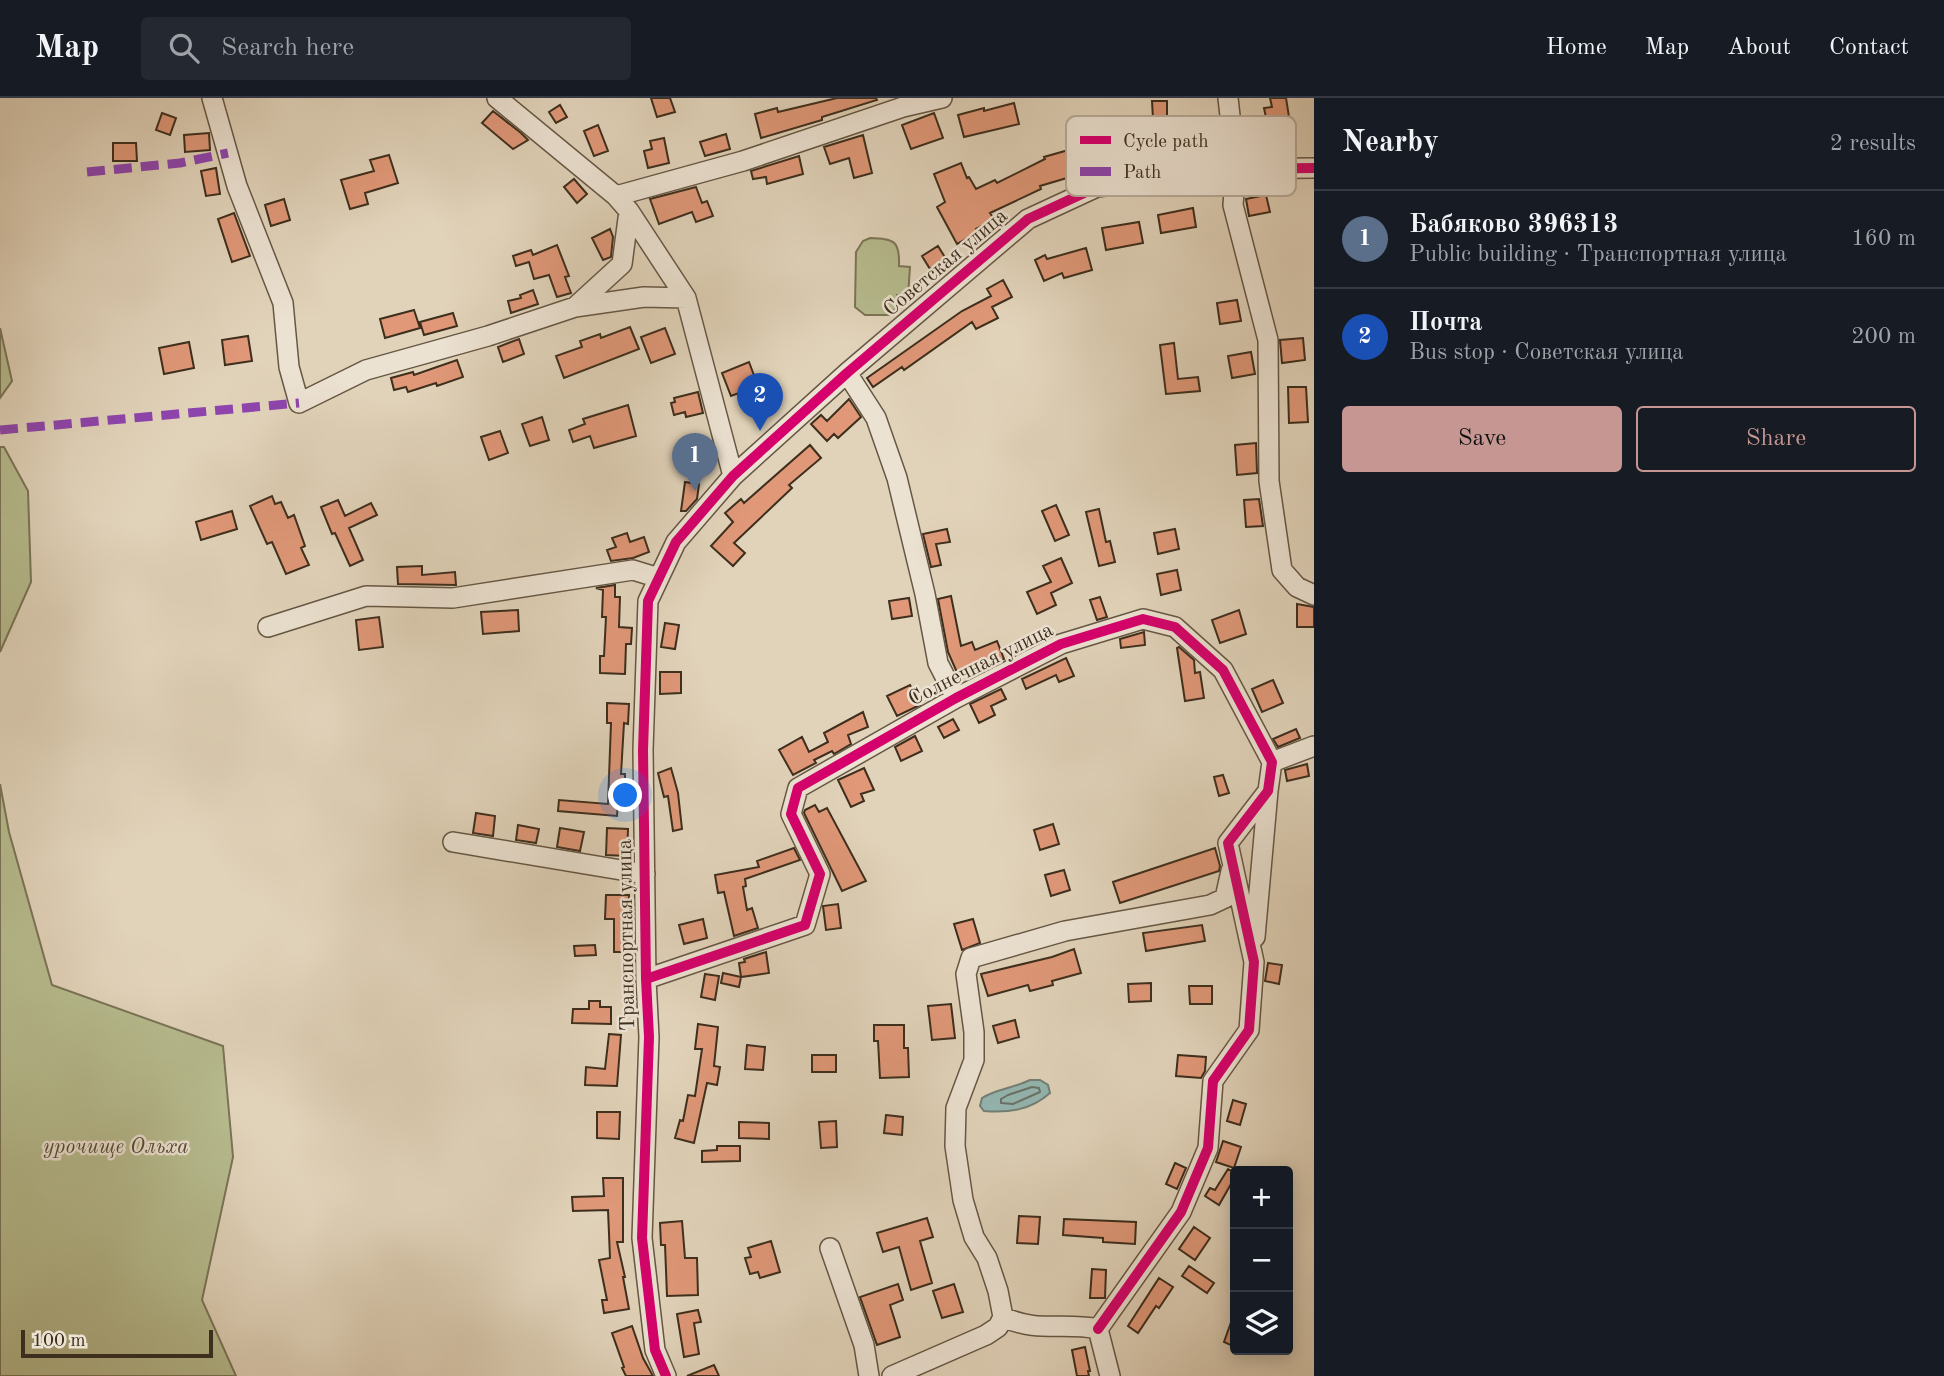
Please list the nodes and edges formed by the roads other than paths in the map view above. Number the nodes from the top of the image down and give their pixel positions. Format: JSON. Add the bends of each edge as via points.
{"nodes":[{"id":1,"x":212,"y":98,"type":"edge"},
{"id":2,"x":496,"y":98,"type":"edge"},
{"id":3,"x":942,"y":98,"type":"edge"},
{"id":4,"x":1228,"y":98,"type":"edge"},
{"id":5,"x":1230,"y":116,"type":"edge"},
{"id":6,"x":1296,"y":168,"type":"edge"},
{"id":7,"x":1314,"y":168,"type":"edge"},
{"id":8,"x":593,"y":177,"type":"junction"},
{"id":9,"x":666,"y":183,"type":"junction"},
{"id":10,"x":1078,"y":196,"type":"edge"},
{"id":11,"x":1234,"y":196,"type":"edge"},
{"id":12,"x":627,"y":210,"type":"junction"},
{"id":13,"x":686,"y":298,"type":"junction"},
{"id":14,"x":575,"y":307,"type":"junction"},
{"id":15,"x":846,"y":373,"type":"junction"},
{"id":16,"x":733,"y":476,"type":"junction"},
{"id":17,"x":659,"y":578,"type":"junction"},
{"id":18,"x":1314,"y":595,"type":"edge"},
{"id":19,"x":268,"y":626,"type":"dead end"},
{"id":20,"x":956,"y":698,"type":"junction"},
{"id":21,"x":1314,"y":746,"type":"edge"},
{"id":22,"x":1272,"y":762,"type":"junction"},
{"id":23,"x":1268,"y":791,"type":"junction"},
{"id":24,"x":453,"y":842,"type":"dead end"},
{"id":25,"x":1232,"y":863,"type":"junction"},
{"id":26,"x":645,"y":874,"type":"junction"},
{"id":27,"x":1253,"y":956,"type":"junction"},
{"id":28,"x":646,"y":979,"type":"junction"},
{"id":29,"x":830,"y":1248,"type":"dead end"},
{"id":30,"x":1003,"y":1317,"type":"junction"},
{"id":31,"x":1098,"y":1329,"type":"junction"},
{"id":32,"x":666,"y":1376,"type":"edge"},
{"id":33,"x":869,"y":1376,"type":"edge"},
{"id":34,"x":892,"y":1376,"type":"edge"},
{"id":35,"x":1110,"y":1376,"type":"edge"}],
"edges":[{"from":1,"to":14,"type":"street","via":[[237,186],[283,303],[289,367],[299,403],[366,370]]},
{"from":2,"to":8,"type":"street"},
{"from":3,"to":9,"type":"street"},
{"from":4,"to":5,"type":"street"},
{"from":6,"to":7,"type":"street","name":"Советская улица"},
{"from":8,"to":9,"type":"street","via":[[623,185]]},
{"from":8,"to":12,"type":"street"},
{"from":9,"to":12,"type":"street"},
{"from":9,"to":12,"type":"street","via":[[645,193],[635,209]]},
{"from":10,"to":15,"type":"street","name":"Советская улица","via":[[1028,219]]},
{"from":11,"to":18,"type":"street","via":[[1268,340],[1269,481],[1282,570],[1297,587]]},
{"from":12,"to":13,"type":"street"},
{"from":12,"to":14,"type":"street","via":[[622,264]]},
{"from":13,"to":14,"type":"street"},
{"from":13,"to":16,"type":"street"},
{"from":15,"to":16,"type":"street","name":"Советская улица"},
{"from":15,"to":20,"type":"street","via":[[876,418],[897,478],[938,663]]},
{"from":16,"to":17,"type":"street","name":"Транспортная улица","via":[[676,542]]},
{"from":17,"to":19,"type":"street","via":[[633,570],[453,598],[366,596]]},
{"from":17,"to":26,"type":"street","name":"Транспортная улица","via":[[648,601]]},
{"from":20,"to":22,"type":"street","name":"Солнечная улица","via":[[1061,644],[1143,619],[1175,627],[1223,670]]},
{"from":20,"to":28,"type":"street","name":"Солнечная улица","via":[[798,788],[791,814],[820,874],[805,925]]},
{"from":21,"to":22,"type":"street"},
{"from":22,"to":23,"type":"street"},
{"from":23,"to":25,"type":"street","via":[[1228,843]]},
{"from":23,"to":27,"type":"street"},
{"from":24,"to":26,"type":"street"},
{"from":25,"to":27,"type":"street"},
{"from":25,"to":30,"type":"street","via":[[1225,898],[1210,905],[1065,932],[971,958],[966,974],[974,1060],[956,1108],[955,1146],[962,1200],[998,1291]]},
{"from":26,"to":28,"type":"street","name":"Транспортная улица"},
{"from":27,"to":31,"type":"street","via":[[1249,1030],[1213,1081],[1208,1148],[1181,1212]]},
{"from":28,"to":32,"type":"street","name":"Транспортная улица","via":[[649,1037],[642,1238],[655,1350]]},
{"from":29,"to":33,"type":"street","via":[[864,1345]]},
{"from":30,"to":31,"type":"street","via":[[1033,1326]]},
{"from":30,"to":34,"type":"street","via":[[986,1335]]},
{"from":31,"to":35,"type":"street"}]}
